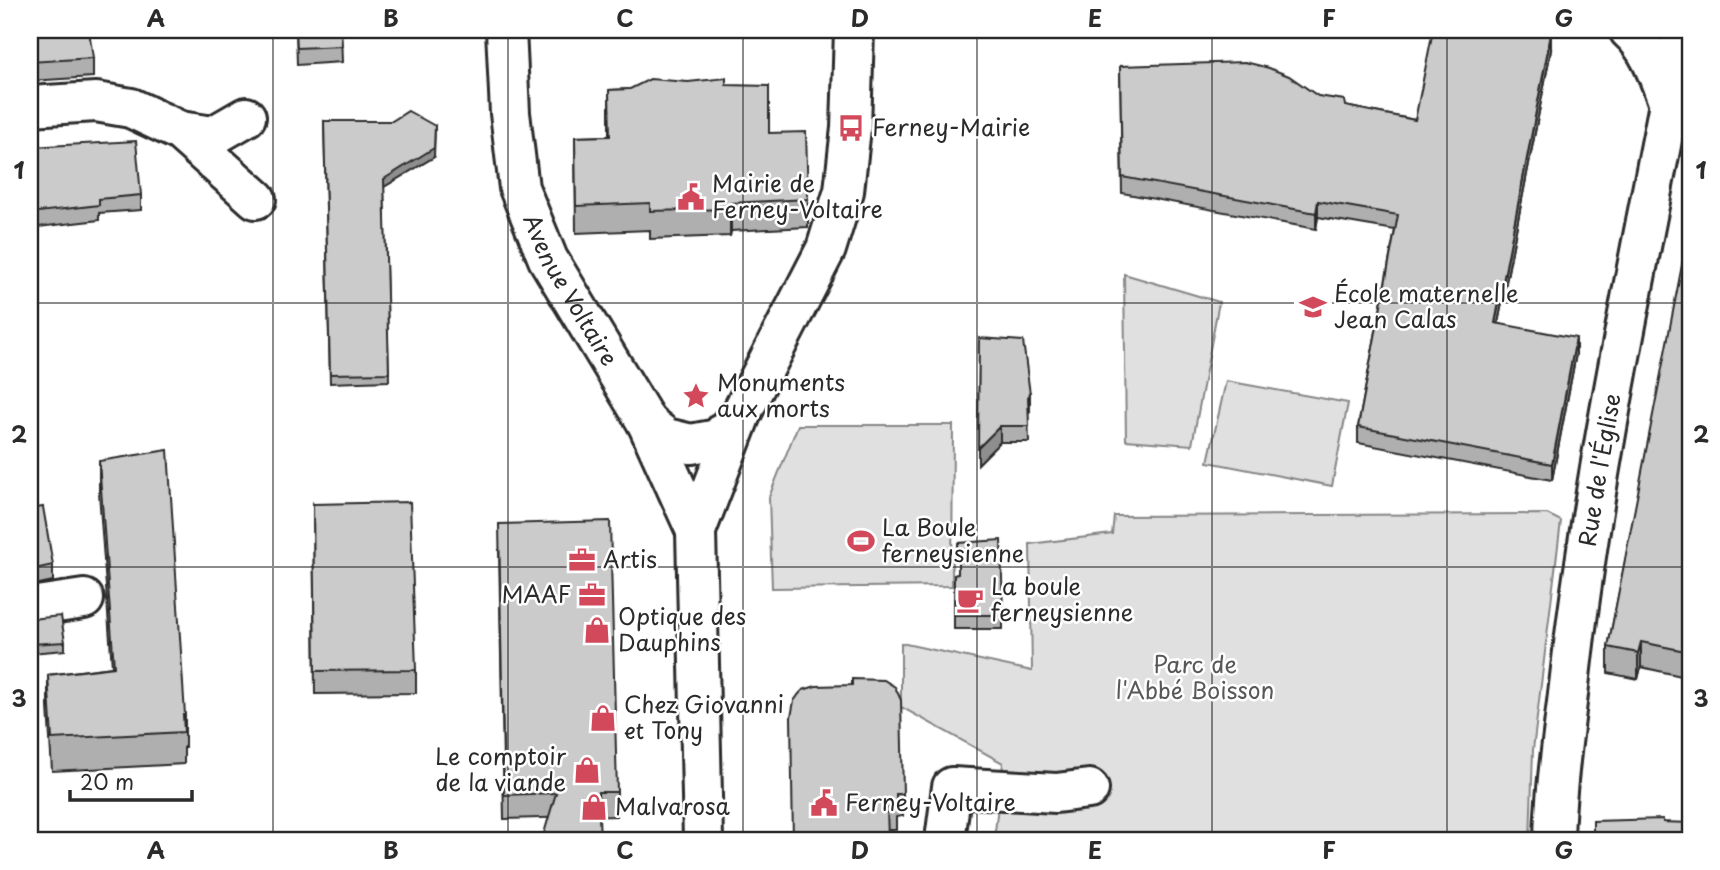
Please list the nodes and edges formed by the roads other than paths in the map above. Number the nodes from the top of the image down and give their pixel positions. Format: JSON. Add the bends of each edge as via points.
{"nodes":[{"id":1,"x":506,"y":30,"type":"edge"},
{"id":2,"x":854,"y":30,"type":"edge"},
{"id":3,"x":1629,"y":30,"type":"edge"},
{"id":4,"x":1681,"y":30,"type":"edge"},
{"id":5,"x":1669,"y":104,"type":"junction"},
{"id":6,"x":30,"y":106,"type":"edge"},
{"id":7,"x":246,"y":117,"type":"dead end"},
{"id":8,"x":180,"y":131,"type":"junction"},
{"id":9,"x":256,"y":199,"type":"dead end"},
{"id":10,"x":741,"y":414,"type":"junction"},
{"id":11,"x":647,"y":423,"type":"junction"},
{"id":12,"x":696,"y":531,"type":"junction"},
{"id":13,"x":85,"y":599,"type":"dead end"},
{"id":14,"x":30,"y":607,"type":"edge"},
{"id":15,"x":1089,"y":789,"type":"dead end"},
{"id":16,"x":703,"y":840,"type":"edge"},
{"id":17,"x":945,"y":840,"type":"edge"},
{"id":18,"x":1554,"y":840,"type":"edge"}],
"edges":[{"from":1,"to":11,"type":"street","name":"Avenue Voltaire","via":[[519,188],[548,259]]},
{"from":2,"to":10,"type":"street","name":"Avenue Voltaire","via":[[844,191],[826,249]]},
{"from":3,"to":5,"type":"street","via":[[1654,64]]},
{"from":4,"to":5,"type":"street","name":"Rue de l'Église","via":[[1680,80]]},
{"from":5,"to":18,"type":"street","name":"Rue de l'Église","via":[[1594,498]]},
{"from":6,"to":8,"type":"street","via":[[108,104],[131,108]]},
{"from":7,"to":8,"type":"street","via":[[213,136]]},
{"from":8,"to":9,"type":"street"},
{"from":10,"to":11,"type":"street","via":[[718,439],[691,444],[666,438]]},
{"from":10,"to":12,"type":"street","name":"Avenue Voltaire"},
{"from":11,"to":12,"type":"street","name":"Avenue Voltaire"},
{"from":12,"to":16,"type":"street","name":"Avenue Voltaire"},
{"from":13,"to":14,"type":"street"},
{"from":15,"to":17,"type":"street","via":[[1056,793],[952,787]]}]}
